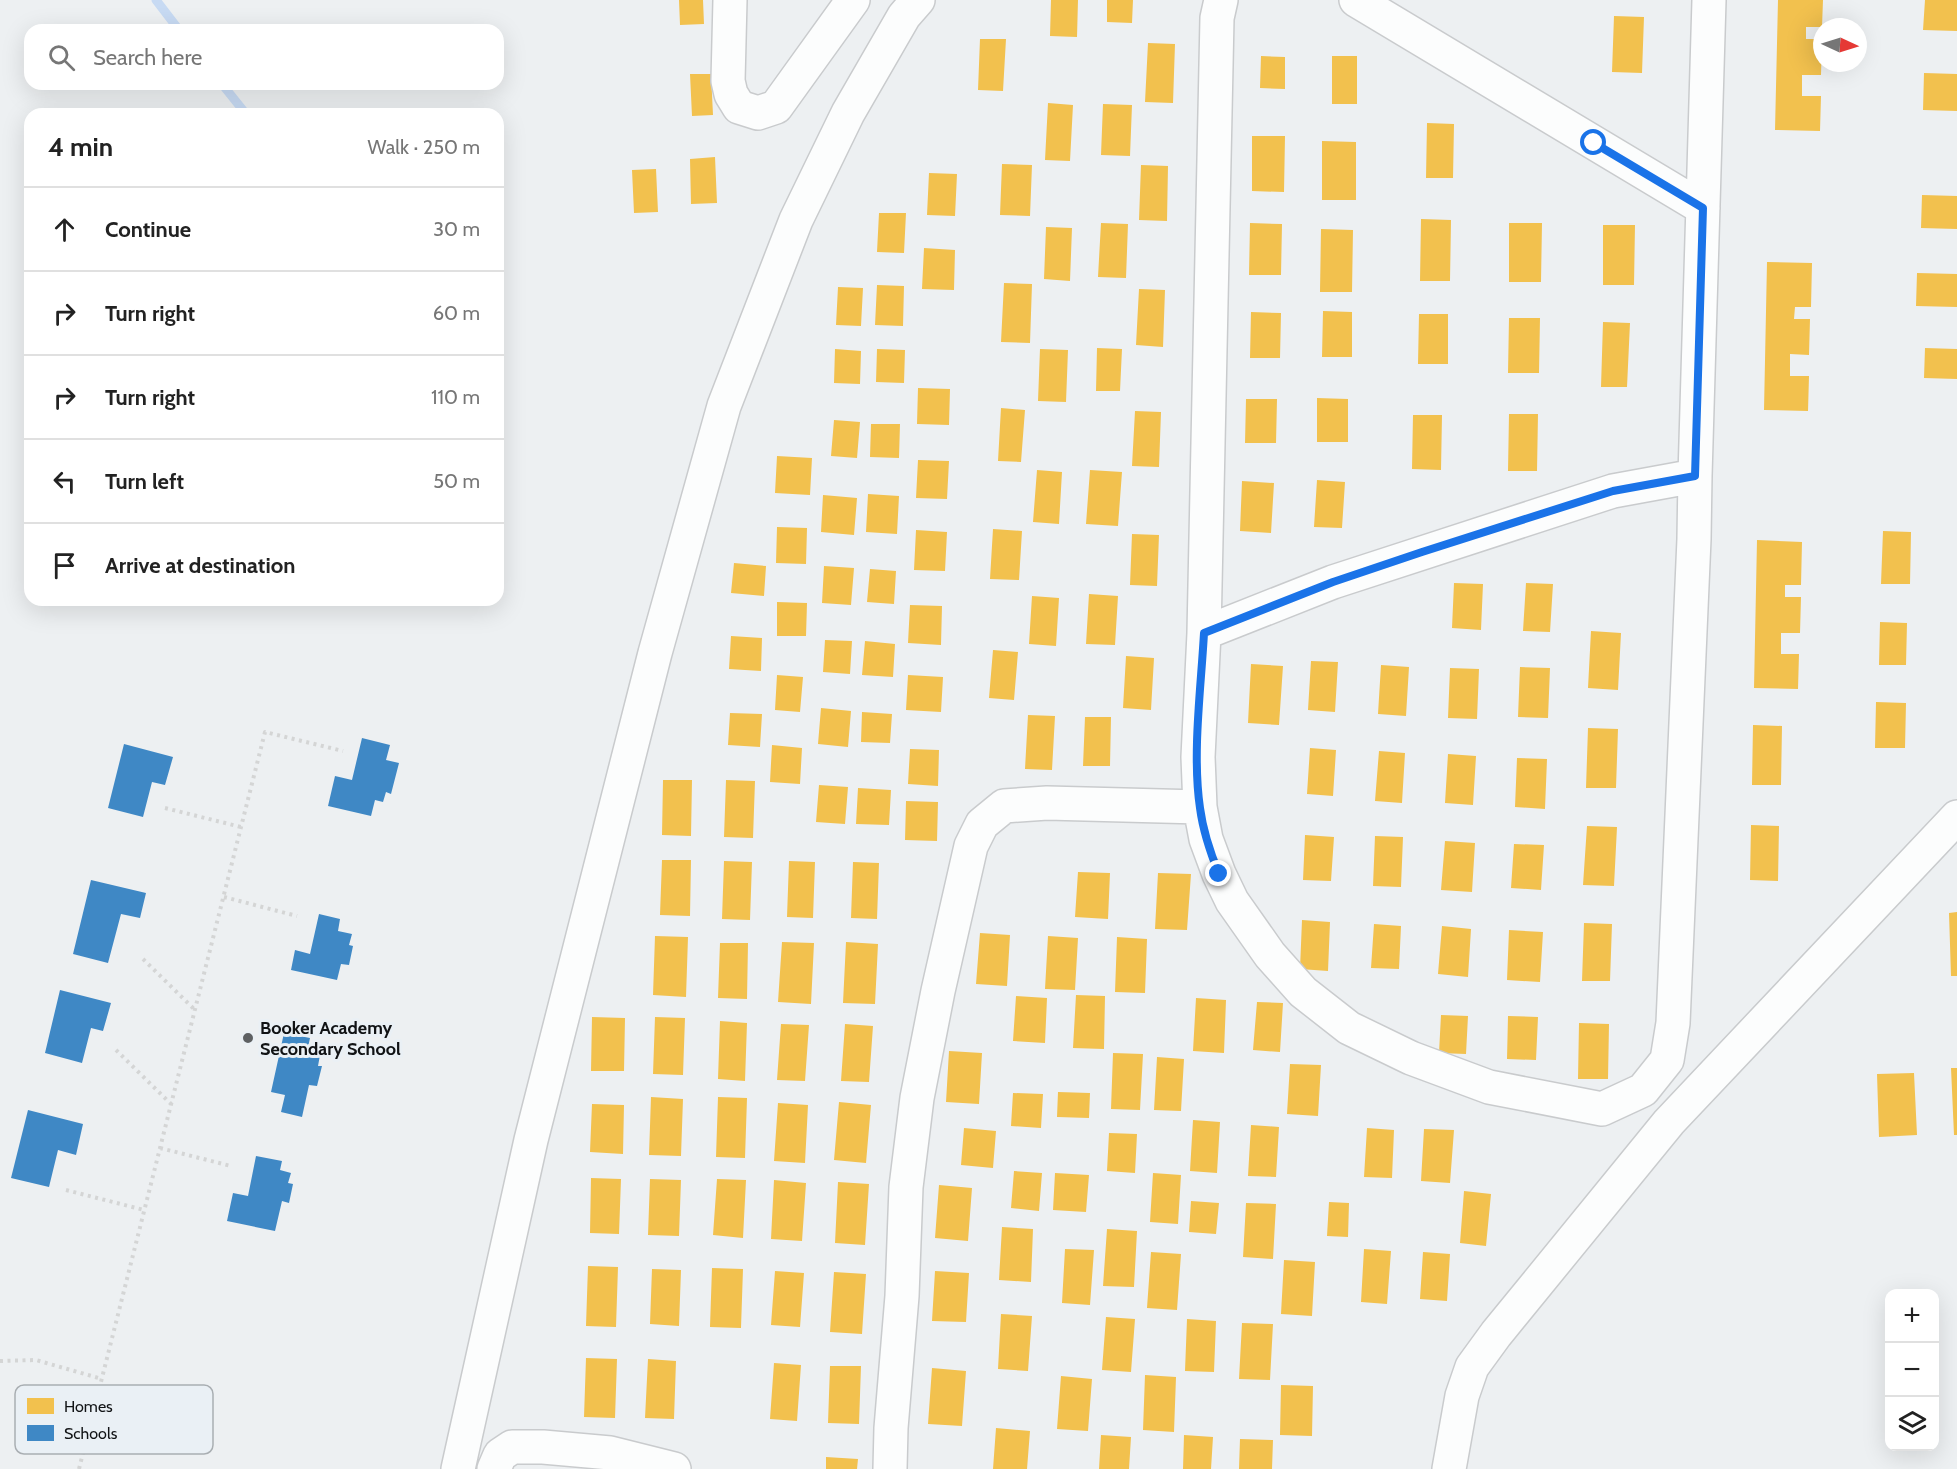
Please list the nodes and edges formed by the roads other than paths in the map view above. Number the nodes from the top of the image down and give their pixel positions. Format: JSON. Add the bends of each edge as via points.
{"nodes":[{"id":1,"x":730,"y":0,"type":"edge"},
{"id":2,"x":853,"y":0,"type":"edge"},
{"id":3,"x":918,"y":0,"type":"edge"},
{"id":4,"x":1221,"y":0,"type":"edge"},
{"id":5,"x":1356,"y":0,"type":"edge"},
{"id":6,"x":1709,"y":0,"type":"edge"},
{"id":7,"x":1703,"y":208,"type":"junction"},
{"id":8,"x":1695,"y":476,"type":"junction"},
{"id":9,"x":1204,"y":633,"type":"junction"},
{"id":10,"x":1200,"y":807,"type":"junction"},
{"id":11,"x":1957,"y":817,"type":"edge"},
{"id":12,"x":458,"y":1469,"type":"edge"},
{"id":13,"x":494,"y":1469,"type":"edge"},
{"id":14,"x":674,"y":1469,"type":"edge"},
{"id":15,"x":890,"y":1469,"type":"edge"},
{"id":16,"x":1449,"y":1469,"type":"edge"}],
"edges":[{"from":1,"to":2,"type":"street","via":[[731,94],[739,107],[758,113],[776,107]]},
{"from":3,"to":12,"type":"street","via":[[904,16],[848,113],[796,220],[724,406],[655,653],[531,1140]]},
{"from":4,"to":9,"type":"street","via":[[1217,18]]},
{"from":5,"to":7,"type":"street"},
{"from":6,"to":7,"type":"street"},
{"from":7,"to":8,"type":"street"},
{"from":8,"to":9,"type":"street","via":[[1579,501],[1333,582]]},
{"from":8,"to":10,"type":"street","via":[[1673,1023],[1667,1060],[1643,1090],[1602,1109],[1490,1087],[1411,1058],[1349,1028],[1303,992],[1270,955],[1232,901],[1211,855]]},
{"from":9,"to":10,"type":"street","via":[[1198,757]]},
{"from":10,"to":15,"type":"street","via":[[1047,803],[1004,806],[982,824],[971,846],[916,1098],[906,1187]]},
{"from":11,"to":16,"type":"street","via":[[1669,1122],[1496,1334],[1468,1377]]},
{"from":13,"to":14,"type":"street","via":[[500,1455],[512,1447],[610,1453]]}]}
